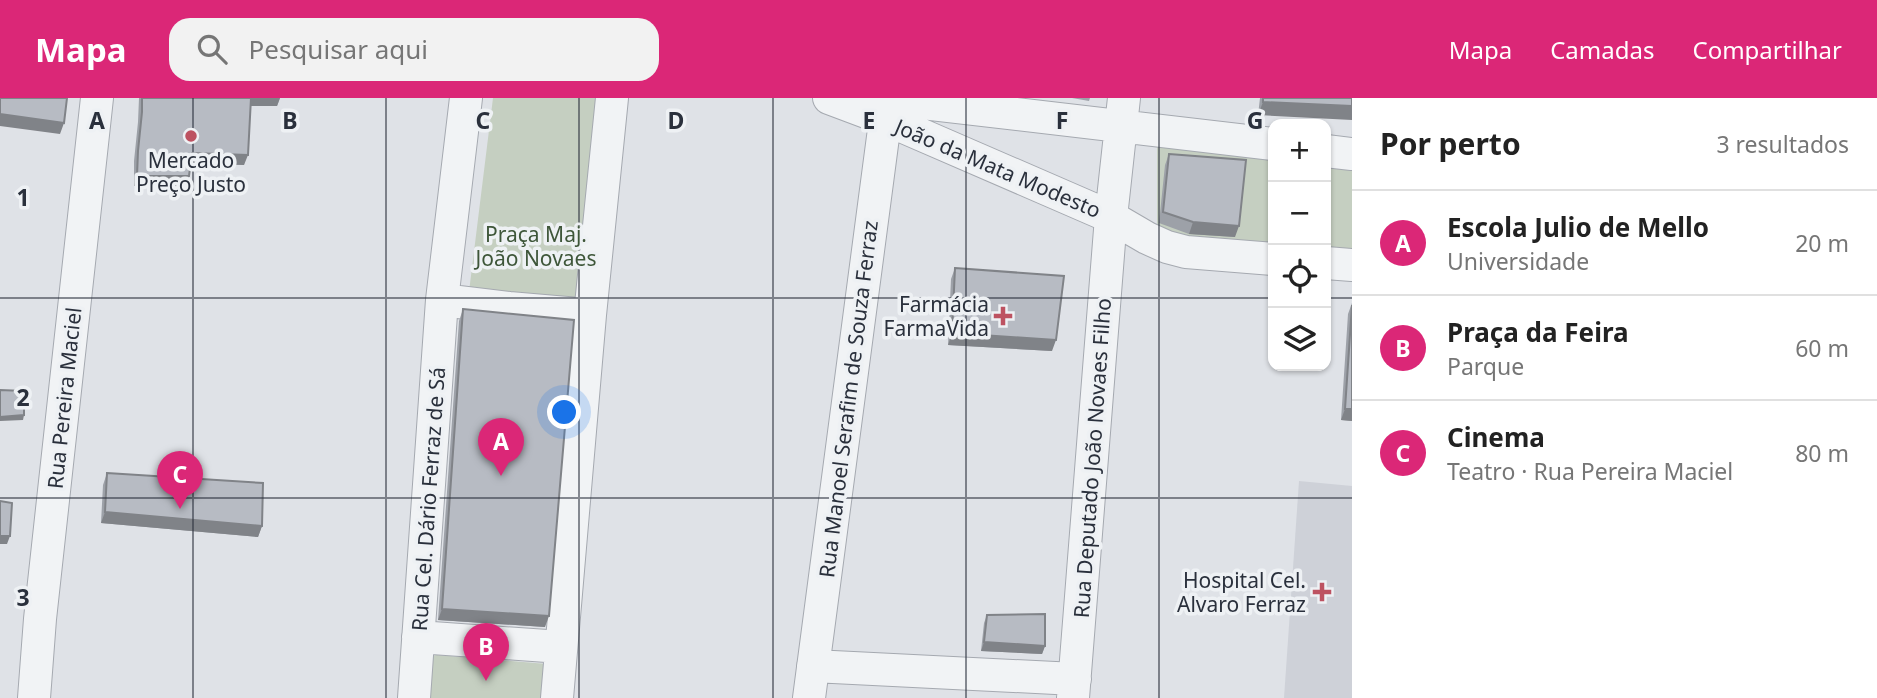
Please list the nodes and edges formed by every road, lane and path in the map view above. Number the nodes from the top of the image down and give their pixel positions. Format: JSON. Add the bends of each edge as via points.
{"nodes":[{"id":1,"x":97,"y":98,"type":"edge"},
{"id":2,"x":466,"y":98,"type":"edge"},
{"id":3,"x":612,"y":98,"type":"edge"},
{"id":4,"x":829,"y":98,"type":"edge"},
{"id":5,"x":853,"y":98,"type":"edge"},
{"id":6,"x":886,"y":109,"type":"edge"},
{"id":7,"x":1123,"y":113,"type":"edge"},
{"id":8,"x":1268,"y":143,"type":"edge"},
{"id":9,"x":1331,"y":152,"type":"edge"},
{"id":10,"x":1352,"y":154,"type":"edge"},
{"id":11,"x":1111,"y":217,"type":"junction"},
{"id":12,"x":1268,"y":259,"type":"edge"},
{"id":13,"x":1331,"y":263,"type":"edge"},
{"id":14,"x":1352,"y":265,"type":"edge"},
{"id":15,"x":442,"y":299,"type":"junction"},
{"id":16,"x":590,"y":315,"type":"junction"},
{"id":17,"x":418,"y":637,"type":"junction"},
{"id":18,"x":561,"y":647,"type":"junction"},
{"id":19,"x":813,"y":666,"type":"junction"},
{"id":20,"x":1074,"y":689,"type":"edge"},
{"id":21,"x":34,"y":698,"type":"edge"},
{"id":22,"x":414,"y":698,"type":"edge"},
{"id":23,"x":557,"y":698,"type":"edge"},
{"id":24,"x":809,"y":698,"type":"edge"}],
"edges":[{"from":1,"to":21,"type":"street","name":"Rua Pereira Maciel"},
{"from":2,"to":15,"type":"street","name":"Rua Cel. Dário Ferraz de Sá"},
{"from":3,"to":16,"type":"street"},
{"from":4,"to":6,"type":"street"},
{"from":5,"to":6,"type":"street"},
{"from":6,"to":7,"type":"street"},
{"from":6,"to":11,"type":"street","name":"João da Mata Modesto"},
{"from":6,"to":19,"type":"street","name":"Rua Manoel Serafim de Souza Ferraz"},
{"from":7,"to":8,"type":"street"},
{"from":7,"to":11,"type":"street","name":"Rua Deputado João Novaes Filho"},
{"from":9,"to":10,"type":"street"},
{"from":11,"to":12,"type":"street","name":"João da Mata Modesto","via":[[1167,247]]},
{"from":11,"to":20,"type":"street","name":"Rua Deputado João Novaes Filho"},
{"from":13,"to":14,"type":"street"},
{"from":15,"to":16,"type":"street"},
{"from":15,"to":17,"type":"street","name":"Rua Cel. Dário Ferraz de Sá"},
{"from":16,"to":18,"type":"street"},
{"from":17,"to":18,"type":"street"},
{"from":17,"to":22,"type":"street","name":"Rua Cel. Dário Ferraz de Sá"},
{"from":18,"to":23,"type":"street"},
{"from":19,"to":20,"type":"street"},
{"from":19,"to":24,"type":"street","name":"Rua Manoel Serafim de Souza Ferraz"}]}
